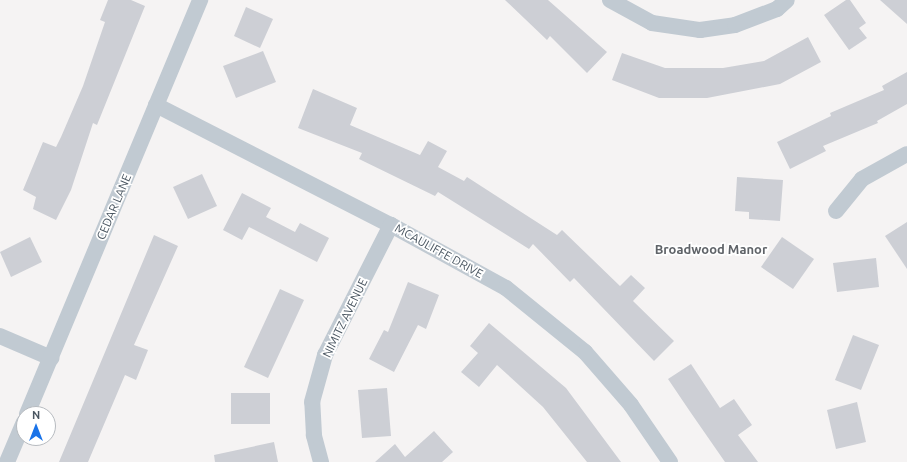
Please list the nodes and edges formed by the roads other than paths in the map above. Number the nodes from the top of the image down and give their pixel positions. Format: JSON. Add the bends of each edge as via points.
{"nodes":[{"id":1,"x":200,"y":0,"type":"edge"},
{"id":2,"x":610,"y":0,"type":"edge"},
{"id":3,"x":787,"y":0,"type":"edge"},
{"id":4,"x":156,"y":105,"type":"junction"},
{"id":5,"x":907,"y":154,"type":"edge"},
{"id":6,"x":836,"y":211,"type":"dead end"},
{"id":7,"x":391,"y":224,"type":"junction"},
{"id":8,"x":0,"y":336,"type":"edge"},
{"id":9,"x":50,"y":358,"type":"junction"},
{"id":10,"x":30,"y":406,"type":"edge"},
{"id":11,"x":16,"y":441,"type":"edge"},
{"id":12,"x":7,"y":462,"type":"edge"},
{"id":13,"x":321,"y":462,"type":"edge"},
{"id":14,"x":670,"y":462,"type":"edge"}],
"edges":[{"from":1,"to":4,"type":"street","name":"CEDAR LANE"},
{"from":2,"to":3,"type":"street","via":[[652,22],[700,30],[735,25],[777,9]]},
{"from":4,"to":7,"type":"street","name":"MCAULIFFE DRIVE"},
{"from":4,"to":9,"type":"street","name":"CEDAR LANE"},
{"from":5,"to":6,"type":"street","via":[[862,179]]},
{"from":7,"to":13,"type":"street","name":"NIMITZ AVENUE","via":[[325,355],[312,402],[314,435]]},
{"from":7,"to":14,"type":"street","name":"MCAULIFFE DRIVE","via":[[506,288],[585,352],[631,404]]},
{"from":8,"to":9,"type":"street"},
{"from":9,"to":10,"type":"street","name":"CEDAR LANE"},
{"from":11,"to":12,"type":"street"}]}
